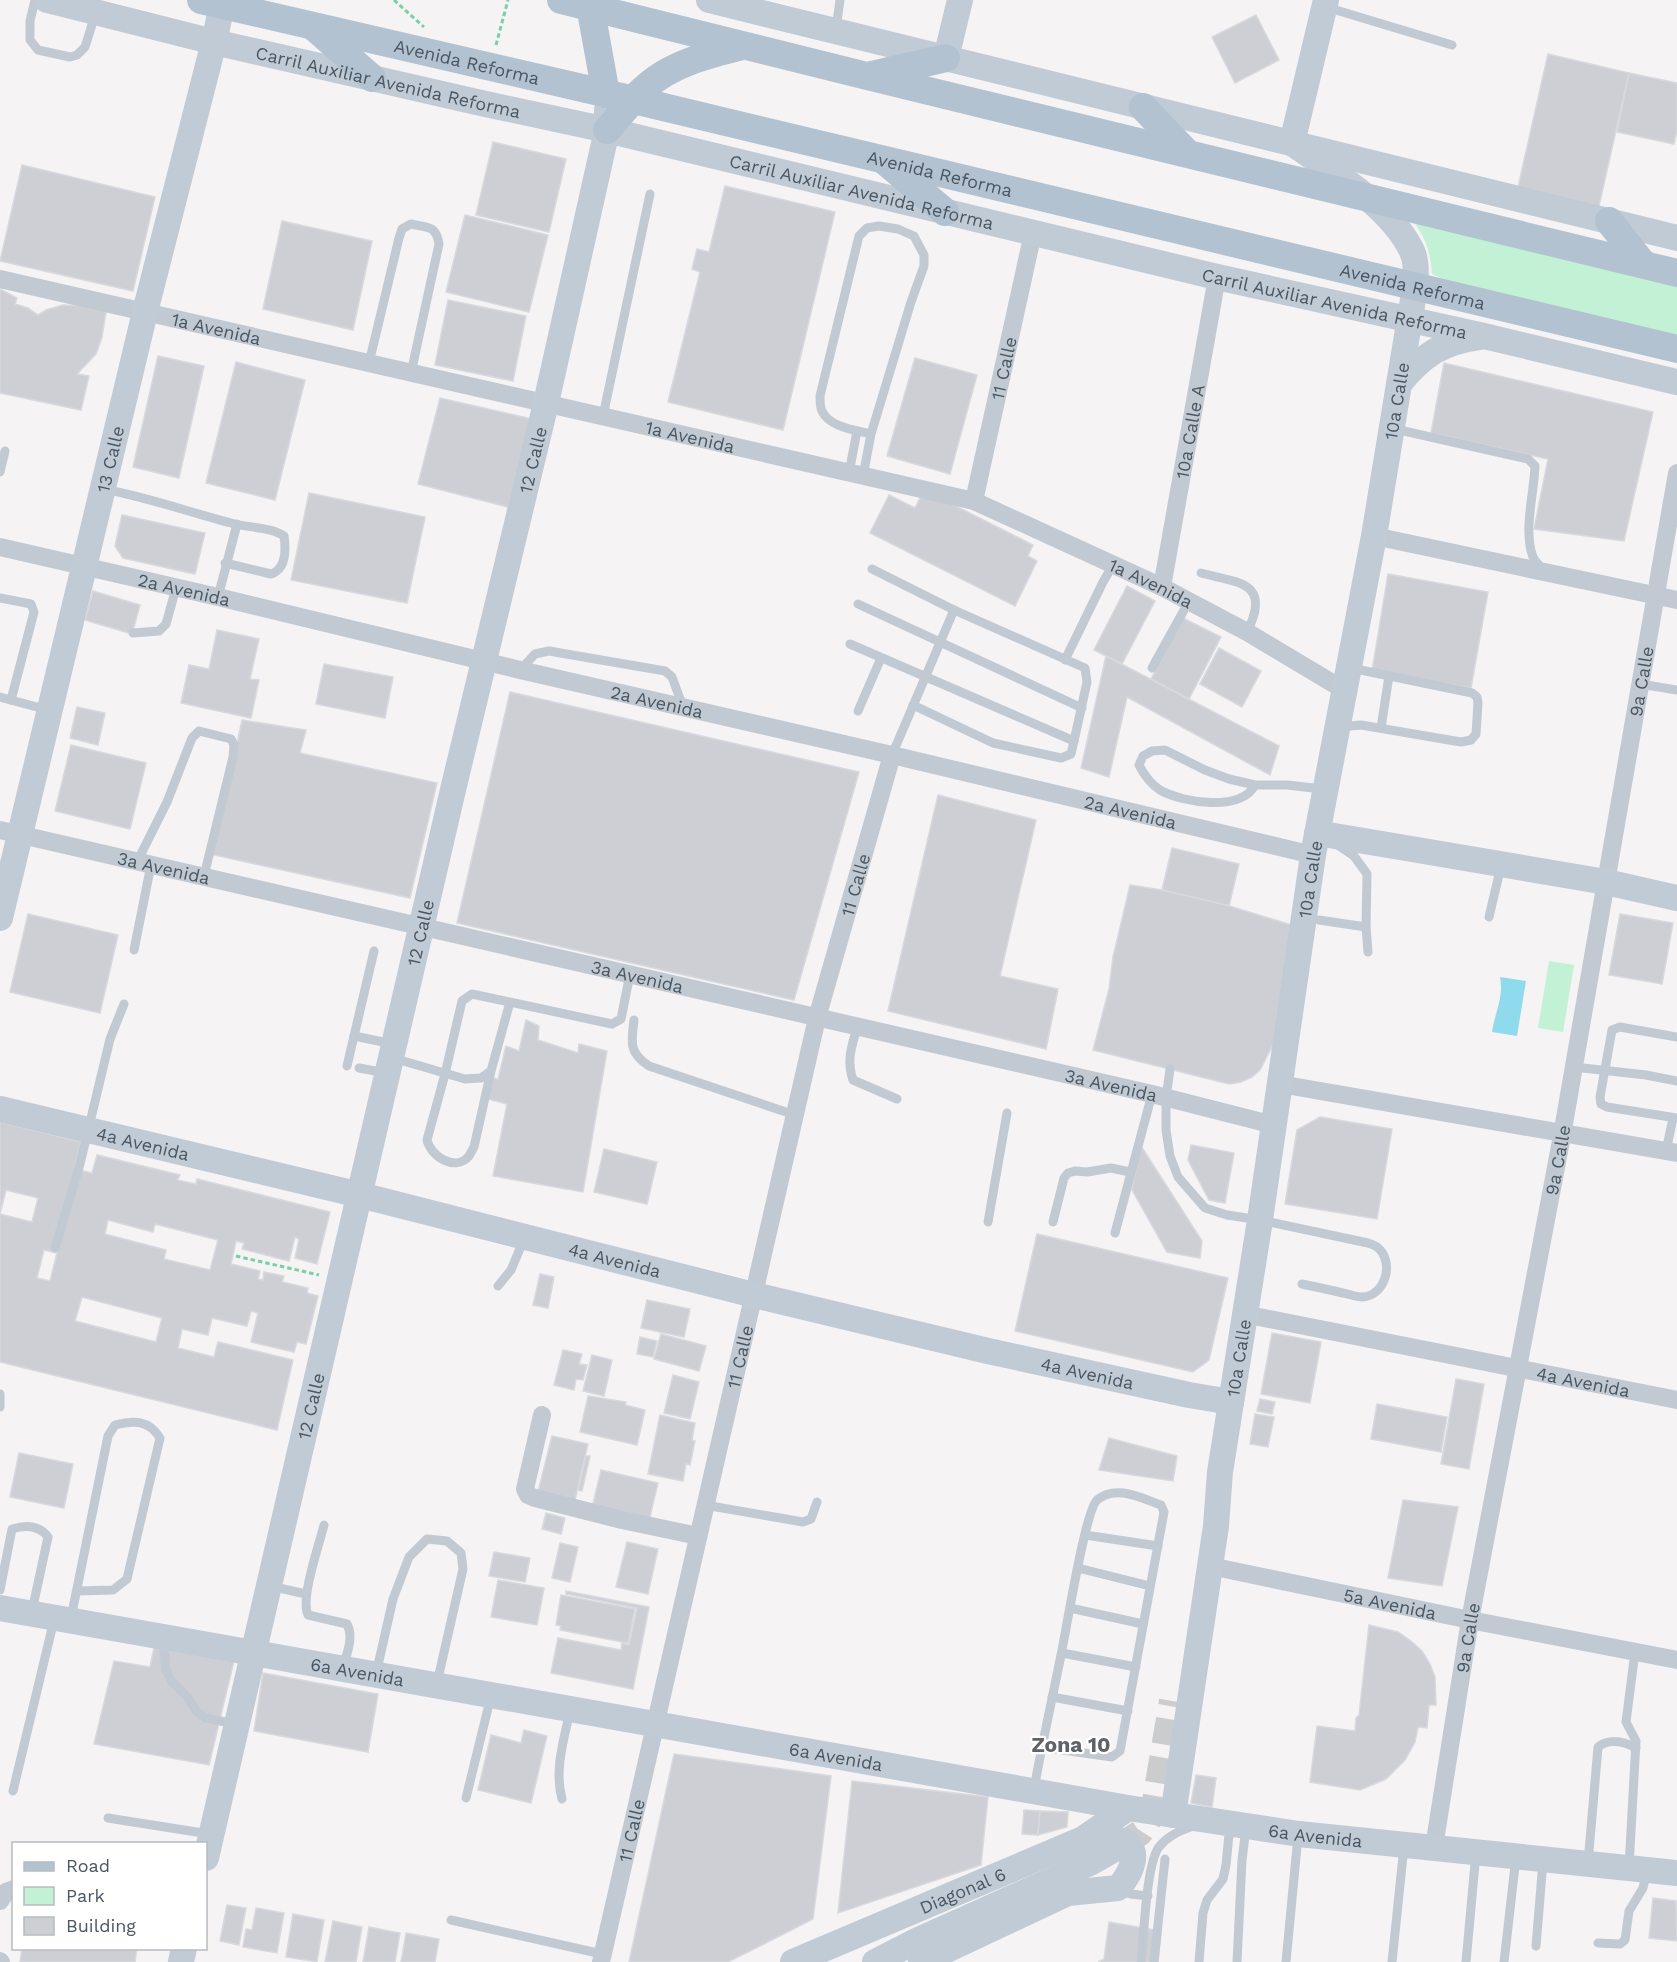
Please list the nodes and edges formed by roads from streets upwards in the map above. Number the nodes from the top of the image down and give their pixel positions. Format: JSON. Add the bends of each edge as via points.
{"nodes":[{"id":1,"x":47,"y":0,"type":"edge"},
{"id":2,"x":561,"y":0,"type":"edge"},
{"id":3,"x":709,"y":0,"type":"edge"},
{"id":4,"x":960,"y":0,"type":"edge"},
{"id":5,"x":216,"y":2,"type":"edge"},
{"id":6,"x":588,"y":2,"type":"edge"},
{"id":7,"x":1325,"y":3,"type":"edge"},
{"id":8,"x":314,"y":27,"type":"junction"},
{"id":9,"x":214,"y":42,"type":"junction"},
{"id":10,"x":745,"y":46,"type":"junction"},
{"id":11,"x":946,"y":58,"type":"junction"},
{"id":12,"x":867,"y":76,"type":"junction"},
{"id":13,"x":372,"y":78,"type":"junction"},
{"id":14,"x":606,"y":94,"type":"junction"},
{"id":15,"x":634,"y":100,"type":"junction"},
{"id":16,"x":1143,"y":107,"type":"junction"},
{"id":17,"x":607,"y":130,"type":"junction"},
{"id":18,"x":1292,"y":143,"type":"junction"},
{"id":19,"x":1187,"y":153,"type":"junction"},
{"id":20,"x":882,"y":159,"type":"junction"},
{"id":21,"x":1368,"y":198,"type":"junction"},
{"id":22,"x":945,"y":212,"type":"junction"},
{"id":23,"x":1610,"y":221,"type":"junction"},
{"id":24,"x":1033,"y":233,"type":"junction"},
{"id":25,"x":1677,"y":238,"type":"edge"},
{"id":26,"x":1643,"y":264,"type":"junction"},
{"id":27,"x":1677,"y":273,"type":"edge"},
{"id":28,"x":1217,"y":277,"type":"junction"},
{"id":29,"x":0,"y":279,"type":"edge"},
{"id":30,"x":1415,"y":287,"type":"junction"},
{"id":31,"x":145,"y":312,"type":"junction"},
{"id":32,"x":1409,"y":319,"type":"junction"},
{"id":33,"x":1484,"y":336,"type":"junction"},
{"id":34,"x":1677,"y":349,"type":"edge"},
{"id":35,"x":1677,"y":382,"type":"edge"},
{"id":36,"x":1400,"y":384,"type":"junction"},
{"id":37,"x":546,"y":403,"type":"junction"},
{"id":38,"x":1677,"y":473,"type":"edge"},
{"id":39,"x":1675,"y":496,"type":"edge"},
{"id":40,"x":974,"y":501,"type":"junction"},
{"id":41,"x":1374,"y":536,"type":"junction"},
{"id":42,"x":0,"y":548,"type":"edge"},
{"id":43,"x":84,"y":567,"type":"junction"},
{"id":44,"x":1162,"y":588,"type":"junction"},
{"id":45,"x":1671,"y":597,"type":"edge"},
{"id":46,"x":484,"y":662,"type":"junction"},
{"id":47,"x":1347,"y":679,"type":"junction"},
{"id":48,"x":892,"y":755,"type":"junction"},
{"id":49,"x":10,"y":833,"type":"edge"},
{"id":50,"x":1322,"y":844,"type":"junction"},
{"id":51,"x":1606,"y":882,"type":"junction"},
{"id":52,"x":1677,"y":898,"type":"edge"},
{"id":53,"x":0,"y":918,"type":"edge"},
{"id":54,"x":422,"y":928,"type":"junction"},
{"id":55,"x":817,"y":1018,"type":"junction"},
{"id":56,"x":1280,"y":1084,"type":"junction"},
{"id":57,"x":0,"y":1109,"type":"edge"},
{"id":58,"x":1274,"y":1125,"type":"junction"},
{"id":59,"x":1562,"y":1133,"type":"junction"},
{"id":60,"x":1672,"y":1152,"type":"edge"},
{"id":61,"x":360,"y":1195,"type":"junction"},
{"id":62,"x":754,"y":1295,"type":"junction"},
{"id":63,"x":1244,"y":1314,"type":"junction"},
{"id":64,"x":1518,"y":1369,"type":"junction"},
{"id":65,"x":1677,"y":1400,"type":"edge"},
{"id":66,"x":1231,"y":1402,"type":"junction"},
{"id":67,"x":542,"y":1415,"type":"dead end"},
{"id":68,"x":1220,"y":1472,"type":"junction"},
{"id":69,"x":698,"y":1536,"type":"junction"},
{"id":70,"x":1210,"y":1566,"type":"junction"},
{"id":71,"x":0,"y":1608,"type":"edge"},
{"id":72,"x":1470,"y":1620,"type":"junction"},
{"id":73,"x":252,"y":1653,"type":"junction"},
{"id":74,"x":1677,"y":1660,"type":"edge"},
{"id":75,"x":1172,"y":1701,"type":"tunnel mouth"},
{"id":76,"x":655,"y":1724,"type":"junction"},
{"id":77,"x":1128,"y":1808,"type":"junction"},
{"id":78,"x":1173,"y":1815,"type":"junction"},
{"id":79,"x":1083,"y":1839,"type":"junction"},
{"id":80,"x":208,"y":1846,"type":"edge"},
{"id":81,"x":1120,"y":1846,"type":"tunnel mouth"},
{"id":82,"x":1434,"y":1846,"type":"junction"},
{"id":83,"x":1677,"y":1873,"type":"edge"},
{"id":84,"x":12,"y":1890,"type":"edge"},
{"id":85,"x":0,"y":1901,"type":"edge"},
{"id":86,"x":945,"y":1956,"type":"edge"},
{"id":87,"x":602,"y":1958,"type":"edge"},
{"id":88,"x":793,"y":1962,"type":"edge"},
{"id":89,"x":875,"y":1962,"type":"edge"},
{"id":90,"x":921,"y":1962,"type":"edge"}],
"edges":[{"from":1,"to":9,"type":"street","name":"Carril Auxiliar Avenida Reforma"},
{"from":2,"to":6,"type":"main road"},
{"from":3,"to":11,"type":"street"},
{"from":4,"to":11,"type":"street"},
{"from":5,"to":8,"type":"main road","name":"Avenida Reforma"},
{"from":5,"to":9,"type":"street","name":"13 Calle"},
{"from":6,"to":10,"type":"main road"},
{"from":6,"to":14,"type":"main road","name":"12 Calle"},
{"from":7,"to":18,"type":"street"},
{"from":8,"to":13,"type":"main road"},
{"from":8,"to":14,"type":"main road","name":"Avenida Reforma"},
{"from":9,"to":13,"type":"street","name":"Carril Auxiliar Avenida Reforma"},
{"from":9,"to":31,"type":"street","name":"13 Calle"},
{"from":10,"to":12,"type":"main road"},
{"from":10,"to":15,"type":"main road","via":[[714,53],[661,76]]},
{"from":11,"to":12,"type":"main road"},
{"from":11,"to":16,"type":"street"},
{"from":12,"to":19,"type":"main road"},
{"from":13,"to":17,"type":"street","name":"Carril Auxiliar Avenida Reforma"},
{"from":14,"to":15,"type":"main road","name":"Avenida Reforma"},
{"from":14,"to":17,"type":"street","name":"12 Calle"},
{"from":15,"to":17,"type":"main road"},
{"from":15,"to":20,"type":"main road","name":"Avenida Reforma"},
{"from":16,"to":18,"type":"street"},
{"from":16,"to":19,"type":"main road"},
{"from":17,"to":22,"type":"street","name":"Carril Auxiliar Avenida Reforma"},
{"from":17,"to":37,"type":"street","name":"12 Calle"},
{"from":18,"to":21,"type":"street","name":"10a Calle"},
{"from":18,"to":23,"type":"street"},
{"from":19,"to":21,"type":"main road"},
{"from":20,"to":22,"type":"main road"},
{"from":20,"to":30,"type":"main road","name":"Avenida Reforma"},
{"from":21,"to":26,"type":"main road"},
{"from":21,"to":30,"type":"street","name":"10a Calle","via":[[1412,252]]},
{"from":22,"to":24,"type":"street","name":"Carril Auxiliar Avenida Reforma"},
{"from":23,"to":25,"type":"street"},
{"from":23,"to":26,"type":"main road"},
{"from":24,"to":28,"type":"street","name":"Carril Auxiliar Avenida Reforma"},
{"from":24,"to":40,"type":"street","name":"11 Calle"},
{"from":26,"to":27,"type":"main road"},
{"from":28,"to":32,"type":"street","name":"Carril Auxiliar Avenida Reforma"},
{"from":28,"to":44,"type":"street","name":"10a Calle A"},
{"from":29,"to":31,"type":"street","name":"1a Avenida"},
{"from":30,"to":32,"type":"street","name":"10a Calle"},
{"from":30,"to":34,"type":"main road","name":"Avenida Reforma"},
{"from":31,"to":37,"type":"street","name":"1a Avenida"},
{"from":31,"to":43,"type":"street","name":"13 Calle"},
{"from":32,"to":33,"type":"street","name":"Carril Auxiliar Avenida Reforma"},
{"from":32,"to":36,"type":"street","name":"10a Calle"},
{"from":33,"to":35,"type":"street","name":"Carril Auxiliar Avenida Reforma"},
{"from":33,"to":36,"type":"street","via":[[1436,349],[1416,364]]},
{"from":36,"to":41,"type":"street","name":"10a Calle"},
{"from":37,"to":40,"type":"street","name":"1a Avenida"},
{"from":37,"to":46,"type":"street","name":"12 Calle"},
{"from":38,"to":39,"type":"street","name":"9a Calle"},
{"from":39,"to":45,"type":"street","name":"9a Calle"},
{"from":40,"to":44,"type":"street","name":"1a Avenida"},
{"from":41,"to":45,"type":"street"},
{"from":41,"to":47,"type":"street","name":"10a Calle"},
{"from":42,"to":43,"type":"street","name":"2a Avenida"},
{"from":43,"to":46,"type":"street","name":"2a Avenida"},
{"from":43,"to":49,"type":"street","name":"13 Calle","via":[[50,711]]},
{"from":44,"to":47,"type":"street","name":"1a Avenida"},
{"from":45,"to":51,"type":"street","name":"9a Calle","via":[[1640,684]]},
{"from":46,"to":48,"type":"street","name":"2a Avenida"},
{"from":46,"to":54,"type":"street","name":"12 Calle"},
{"from":47,"to":50,"type":"street","name":"10a Calle","via":[[1325,789]]},
{"from":48,"to":50,"type":"street","name":"2a Avenida"},
{"from":48,"to":55,"type":"street","name":"11 Calle"},
{"from":49,"to":53,"type":"street","name":"13 Calle"},
{"from":49,"to":54,"type":"street","name":"3a Avenida"},
{"from":50,"to":51,"type":"street","name":"2a Avenida","via":[[1501,864]]},
{"from":50,"to":56,"type":"street","name":"10a Calle","via":[[1281,1034]]},
{"from":51,"to":52,"type":"street","name":"2a Avenida"},
{"from":51,"to":59,"type":"street","name":"9a Calle"},
{"from":54,"to":55,"type":"street","name":"3a Avenida"},
{"from":54,"to":61,"type":"street","name":"12 Calle"},
{"from":55,"to":58,"type":"street","name":"3a Avenida"},
{"from":55,"to":62,"type":"street","name":"11 Calle"},
{"from":56,"to":58,"type":"street","name":"10a Calle"},
{"from":56,"to":59,"type":"street"},
{"from":57,"to":61,"type":"street","name":"4a Avenida"},
{"from":58,"to":63,"type":"street","name":"10a Calle"},
{"from":59,"to":60,"type":"street"},
{"from":59,"to":64,"type":"street","name":"9a Calle"},
{"from":61,"to":62,"type":"street","name":"4a Avenida"},
{"from":61,"to":73,"type":"street","name":"12 Calle"},
{"from":62,"to":66,"type":"street","name":"4a Avenida","via":[[988,1351]]},
{"from":62,"to":69,"type":"street","name":"11 Calle"},
{"from":63,"to":64,"type":"street","name":"4a Avenida"},
{"from":63,"to":66,"type":"street","name":"10a Calle"},
{"from":64,"to":65,"type":"street","name":"4a Avenida"},
{"from":64,"to":72,"type":"street","name":"9a Calle"},
{"from":66,"to":68,"type":"street","name":"10a Calle"},
{"from":67,"to":69,"type":"street","via":[[525,1489],[528,1495]]},
{"from":68,"to":70,"type":"street","name":"10a Calle"},
{"from":68,"to":75,"type":"street","via":[[1200,1523]]},
{"from":69,"to":76,"type":"street","name":"11 Calle"},
{"from":70,"to":72,"type":"street","name":"5a Avenida"},
{"from":70,"to":78,"type":"street","name":"10a Calle"},
{"from":71,"to":73,"type":"street","name":"6a Avenida"},
{"from":72,"to":74,"type":"street","name":"5a Avenida"},
{"from":72,"to":82,"type":"street","name":"9a Calle"},
{"from":73,"to":76,"type":"street","name":"6a Avenida"},
{"from":73,"to":80,"type":"street","name":"12 Calle"},
{"from":76,"to":77,"type":"street","name":"6a Avenida"},
{"from":76,"to":87,"type":"street","name":"11 Calle"},
{"from":77,"to":78,"type":"street","name":"6a Avenida"},
{"from":77,"to":79,"type":"street","name":"Diagonal 6"},
{"from":78,"to":82,"type":"street","name":"6a Avenida","via":[[1299,1834]]},
{"from":79,"to":86,"type":"street","via":[[1112,1838],[1128,1847],[1133,1867],[1118,1888],[1068,1893]]},
{"from":79,"to":88,"type":"street","name":"Diagonal 6"},
{"from":81,"to":89,"type":"street"},
{"from":82,"to":83,"type":"street","name":"6a Avenida"},
{"from":84,"to":85,"type":"street"},
{"from":86,"to":90,"type":"street"}]}
